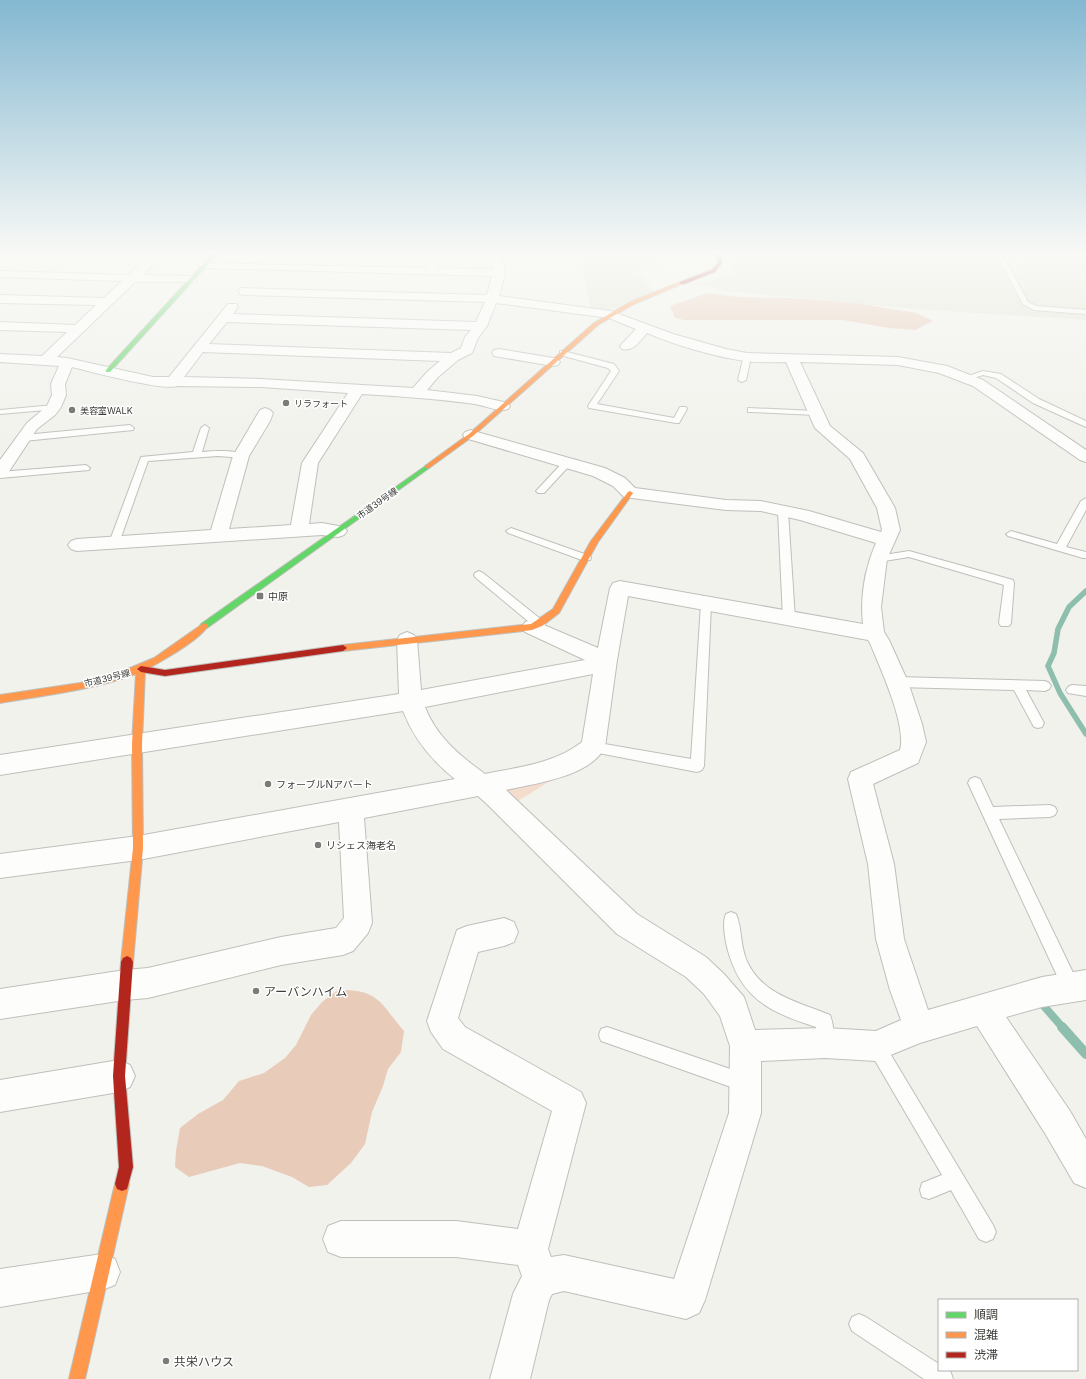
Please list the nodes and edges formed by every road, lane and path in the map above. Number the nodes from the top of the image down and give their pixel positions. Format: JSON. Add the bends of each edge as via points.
{"nodes":[{"id":1,"x":91,"y":316,"type":"edge"},
{"id":2,"x":158,"y":316,"type":"edge"},
{"id":3,"x":484,"y":316,"type":"edge"},
{"id":4,"x":609,"y":316,"type":"edge"},
{"id":5,"x":614,"y":316,"type":"edge"},
{"id":6,"x":223,"y":318,"type":"joint"},
{"id":7,"x":0,"y":326,"type":"edge"},
{"id":8,"x":480,"y":326,"type":"junction"},
{"id":9,"x":79,"y":328,"type":"junction"},
{"id":10,"x":644,"y":329,"type":"junction"},
{"id":11,"x":627,"y":346,"type":"dead end"},
{"id":12,"x":200,"y":348,"type":"junction"},
{"id":13,"x":498,"y":353,"type":"dead end"},
{"id":14,"x":453,"y":357,"type":"junction"},
{"id":15,"x":558,"y":357,"type":"junction"},
{"id":16,"x":747,"y":357,"type":"junction"},
{"id":17,"x":0,"y":358,"type":"edge"},
{"id":18,"x":791,"y":359,"type":"junction"},
{"id":19,"x":46,"y":360,"type":"junction"},
{"id":20,"x":67,"y":362,"type":"junction"},
{"id":21,"x":108,"y":371,"type":"junction"},
{"id":22,"x":968,"y":378,"type":"junction"},
{"id":23,"x":742,"y":380,"type":"dead end"},
{"id":24,"x":172,"y":383,"type":"junction"},
{"id":25,"x":358,"y":389,"type":"junction"},
{"id":26,"x":417,"y":393,"type":"junction"},
{"id":27,"x":503,"y":406,"type":"junction"},
{"id":28,"x":54,"y":407,"type":"junction"},
{"id":29,"x":683,"y":408,"type":"dead end"},
{"id":30,"x":750,"y":410,"type":"dead end"},
{"id":31,"x":0,"y":412,"type":"edge"},
{"id":32,"x":265,"y":413,"type":"dead end"},
{"id":33,"x":816,"y":413,"type":"junction"},
{"id":34,"x":1086,"y":424,"type":"edge"},
{"id":35,"x":130,"y":428,"type":"dead end"},
{"id":36,"x":205,"y":428,"type":"dead end"},
{"id":37,"x":471,"y":435,"type":"junction"},
{"id":38,"x":24,"y":438,"type":"junction"},
{"id":39,"x":197,"y":454,"type":"junction"},
{"id":40,"x":241,"y":456,"type":"junction"},
{"id":41,"x":1086,"y":456,"type":"edge"},
{"id":42,"x":567,"y":463,"type":"junction"},
{"id":43,"x":86,"y":468,"type":"dead end"},
{"id":44,"x":0,"y":472,"type":"edge"},
{"id":45,"x":0,"y":475,"type":"edge"},
{"id":46,"x":541,"y":491,"type":"dead end"},
{"id":47,"x":630,"y":493,"type":"junction"},
{"id":48,"x":1086,"y":501,"type":"edge"},
{"id":49,"x":783,"y":511,"type":"junction"},
{"id":50,"x":299,"y":531,"type":"junction"},
{"id":51,"x":338,"y":531,"type":"junction"},
{"id":52,"x":511,"y":531,"type":"dead end"},
{"id":53,"x":1011,"y":534,"type":"dead end"},
{"id":54,"x":218,"y":536,"type":"junction"},
{"id":55,"x":886,"y":540,"type":"junction"},
{"id":56,"x":114,"y":543,"type":"junction"},
{"id":57,"x":77,"y":545,"type":"dead end"},
{"id":58,"x":1060,"y":548,"type":"junction"},
{"id":59,"x":1083,"y":555,"type":"dead end"},
{"id":60,"x":586,"y":558,"type":"junction"},
{"id":61,"x":878,"y":559,"type":"junction"},
{"id":62,"x":479,"y":575,"type":"dead end"},
{"id":63,"x":706,"y":604,"type":"junction"},
{"id":64,"x":789,"y":619,"type":"junction"},
{"id":65,"x":1005,"y":623,"type":"dead end"},
{"id":66,"x":535,"y":625,"type":"junction"},
{"id":67,"x":874,"y":634,"type":"junction"},
{"id":68,"x":408,"y":640,"type":"junction"},
{"id":69,"x":606,"y":660,"type":"junction"},
{"id":70,"x":141,"y":669,"type":"junction"},
{"id":71,"x":897,"y":682,"type":"junction"},
{"id":72,"x":1017,"y":686,"type":"junction"},
{"id":73,"x":1045,"y":686,"type":"dead end"},
{"id":74,"x":1072,"y":690,"type":"dead end"},
{"id":75,"x":1086,"y":691,"type":"edge"},
{"id":76,"x":0,"y":698,"type":"edge"},
{"id":77,"x":411,"y":701,"type":"junction"},
{"id":78,"x":1038,"y":723,"type":"dead end"},
{"id":79,"x":137,"y":744,"type":"junction"},
{"id":80,"x":593,"y":747,"type":"junction"},
{"id":81,"x":0,"y":765,"type":"edge"},
{"id":82,"x":975,"y":783,"type":"dead end"},
{"id":83,"x":482,"y":785,"type":"junction"},
{"id":84,"x":351,"y":808,"type":"junction"},
{"id":85,"x":1050,"y":811,"type":"dead end"},
{"id":86,"x":989,"y":812,"type":"junction"},
{"id":87,"x":138,"y":848,"type":"junction"},
{"id":88,"x":0,"y":866,"type":"edge"},
{"id":89,"x":731,"y":919,"type":"dead end"},
{"id":90,"x":504,"y":932,"type":"dead end"},
{"id":91,"x":125,"y":985,"type":"junction"},
{"id":92,"x":1078,"y":986,"type":"edge"},
{"id":93,"x":0,"y":1004,"type":"edge"},
{"id":94,"x":982,"y":1009,"type":"junction"},
{"id":95,"x":919,"y":1028,"type":"junction"},
{"id":96,"x":607,"y":1035,"type":"dead end"},
{"id":97,"x":824,"y":1043,"type":"junction"},
{"id":98,"x":745,"y":1046,"type":"junction"},
{"id":99,"x":876,"y":1046,"type":"junction"},
{"id":100,"x":119,"y":1076,"type":"junction"},
{"id":101,"x":746,"y":1083,"type":"junction"},
{"id":102,"x":0,"y":1096,"type":"edge"},
{"id":103,"x":1086,"y":1171,"type":"edge"},
{"id":104,"x":955,"y":1179,"type":"junction"},
{"id":105,"x":929,"y":1190,"type":"dead end"},
{"id":106,"x":986,"y":1232,"type":"dead end"},
{"id":107,"x":341,"y":1238,"type":"dead end"},
{"id":108,"x":535,"y":1263,"type":"junction"},
{"id":109,"x":102,"y":1272,"type":"junction"},
{"id":110,"x":0,"y":1288,"type":"edge"},
{"id":111,"x":859,"y":1324,"type":"dead end"},
{"id":112,"x":77,"y":1379,"type":"edge"},
{"id":113,"x":510,"y":1379,"type":"edge"},
{"id":114,"x":942,"y":1379,"type":"edge"}],
"edges":[{"from":1,"to":9,"type":"street"},
{"from":2,"to":21,"type":"street"},
{"from":3,"to":8,"type":"street"},
{"from":4,"to":15,"type":"street","name":"市道39号線","via":[[591,328]]},
{"from":5,"to":10,"type":"street"},
{"from":6,"to":8,"type":"street"},
{"from":6,"to":12,"type":"street"},
{"from":7,"to":9,"type":"street"},
{"from":8,"to":14,"type":"street","via":[[467,350]]},
{"from":9,"to":19,"type":"street"},
{"from":10,"to":11,"type":"street"},
{"from":10,"to":16,"type":"street","via":[[668,338]]},
{"from":12,"to":14,"type":"street"},
{"from":12,"to":24,"type":"street"},
{"from":13,"to":15,"type":"street"},
{"from":14,"to":26,"type":"street","via":[[433,374]]},
{"from":15,"to":27,"type":"street","name":"市道39号線"},
{"from":15,"to":29,"type":"lane","via":[[610,366],[615,371],[592,406],[676,421]]},
{"from":16,"to":18,"type":"street"},
{"from":16,"to":23,"type":"lane"},
{"from":17,"to":19,"type":"street"},
{"from":18,"to":22,"type":"street","via":[[922,364]]},
{"from":18,"to":33,"type":"street"},
{"from":19,"to":20,"type":"street"},
{"from":20,"to":21,"type":"street"},
{"from":20,"to":28,"type":"street","via":[[58,384],[59,395]]},
{"from":21,"to":24,"type":"street"},
{"from":22,"to":34,"type":"lane","via":[[983,373],[998,376],[1036,400]]},
{"from":22,"to":41,"type":"street"},
{"from":24,"to":25,"type":"street","via":[[261,383]]},
{"from":25,"to":26,"type":"street"},
{"from":25,"to":50,"type":"street","via":[[310,463]]},
{"from":26,"to":27,"type":"street","via":[[477,400]]},
{"from":27,"to":37,"type":"street","name":"市道39号線"},
{"from":28,"to":31,"type":"lane"},
{"from":28,"to":38,"type":"street","via":[[32,426]]},
{"from":30,"to":33,"type":"lane"},
{"from":32,"to":40,"type":"street"},
{"from":33,"to":55,"type":"street","via":[[823,428],[857,456],[869,476],[886,508],[891,530]]},
{"from":35,"to":38,"type":"lane"},
{"from":36,"to":39,"type":"lane"},
{"from":37,"to":42,"type":"street"},
{"from":37,"to":51,"type":"street","name":"市道39号線"},
{"from":38,"to":44,"type":"street"},
{"from":39,"to":40,"type":"lane"},
{"from":39,"to":56,"type":"lane","via":[[144,460]]},
{"from":40,"to":54,"type":"street"},
{"from":42,"to":46,"type":"lane"},
{"from":42,"to":47,"type":"street","via":[[610,477]]},
{"from":43,"to":45,"type":"lane"},
{"from":47,"to":49,"type":"street","via":[[726,505],[761,506]]},
{"from":47,"to":60,"type":"street","via":[[595,541]]},
{"from":48,"to":58,"type":"lane"},
{"from":49,"to":55,"type":"street"},
{"from":49,"to":64,"type":"lane"},
{"from":50,"to":51,"type":"street"},
{"from":50,"to":54,"type":"street"},
{"from":51,"to":70,"type":"street","name":"市道39号線","via":[[172,650]]},
{"from":52,"to":60,"type":"lane"},
{"from":53,"to":58,"type":"lane"},
{"from":54,"to":56,"type":"street"},
{"from":55,"to":61,"type":"street"},
{"from":56,"to":57,"type":"street"},
{"from":58,"to":59,"type":"lane"},
{"from":60,"to":66,"type":"street","via":[[556,610]]},
{"from":61,"to":65,"type":"lane","via":[[909,554],[1009,583]]},
{"from":61,"to":67,"type":"street","via":[[871,607]]},
{"from":62,"to":66,"type":"lane"},
{"from":63,"to":64,"type":"street"},
{"from":63,"to":69,"type":"street","via":[[620,588]]},
{"from":63,"to":80,"type":"lane","via":[[697,766]]},
{"from":64,"to":67,"type":"street"},
{"from":66,"to":68,"type":"street"},
{"from":66,"to":69,"type":"street"},
{"from":67,"to":71,"type":"street"},
{"from":68,"to":70,"type":"street","via":[[165,673]]},
{"from":68,"to":77,"type":"street"},
{"from":69,"to":77,"type":"street","via":[[589,667]]},
{"from":69,"to":80,"type":"street"},
{"from":70,"to":76,"type":"street","name":"市道39号線","via":[[78,685]]},
{"from":70,"to":79,"type":"street"},
{"from":71,"to":72,"type":"lane"},
{"from":71,"to":95,"type":"street","via":[[911,724],[914,742],[910,756],[860,779],[881,864],[890,939]]},
{"from":72,"to":73,"type":"lane"},
{"from":72,"to":78,"type":"lane"},
{"from":74,"to":75,"type":"lane"},
{"from":77,"to":79,"type":"street"},
{"from":77,"to":83,"type":"street","via":[[420,725],[432,742],[456,766]]},
{"from":79,"to":81,"type":"street"},
{"from":79,"to":87,"type":"street"},
{"from":80,"to":83,"type":"street","via":[[579,758],[555,769]]},
{"from":82,"to":86,"type":"lane"},
{"from":83,"to":84,"type":"street"},
{"from":83,"to":98,"type":"street","via":[[627,924],[696,967],[714,984],[732,1008]]},
{"from":84,"to":87,"type":"street"},
{"from":84,"to":91,"type":"street","via":[[358,923],[343,941],[281,951],[148,983]]},
{"from":85,"to":86,"type":"lane"},
{"from":86,"to":92,"type":"lane"},
{"from":87,"to":88,"type":"street"},
{"from":87,"to":91,"type":"street"},
{"from":89,"to":97,"type":"lane","via":[[735,952],[741,969],[752,984],[772,1000],[799,1014],[824,1021]]},
{"from":90,"to":108,"type":"street","via":[[467,940],[442,1021],[454,1038],[570,1103]]},
{"from":91,"to":93,"type":"street"},
{"from":91,"to":100,"type":"street"},
{"from":92,"to":94,"type":"street","via":[[1042,992]]},
{"from":94,"to":95,"type":"street"},
{"from":94,"to":103,"type":"street","via":[[1058,1123]]},
{"from":95,"to":99,"type":"street"},
{"from":96,"to":101,"type":"lane"},
{"from":97,"to":98,"type":"street"},
{"from":97,"to":99,"type":"street"},
{"from":98,"to":101,"type":"street"},
{"from":99,"to":104,"type":"lane"},
{"from":100,"to":102,"type":"street"},
{"from":100,"to":109,"type":"street","via":[[126,1166]]},
{"from":101,"to":108,"type":"street","via":[[745,1113],[686,1300],[564,1273]]},
{"from":104,"to":105,"type":"lane"},
{"from":104,"to":106,"type":"lane"},
{"from":107,"to":108,"type":"street","via":[[456,1238]]},
{"from":108,"to":113,"type":"street","via":[[532,1294]]},
{"from":109,"to":110,"type":"street"},
{"from":109,"to":112,"type":"street"},
{"from":111,"to":114,"type":"lane"}]}
